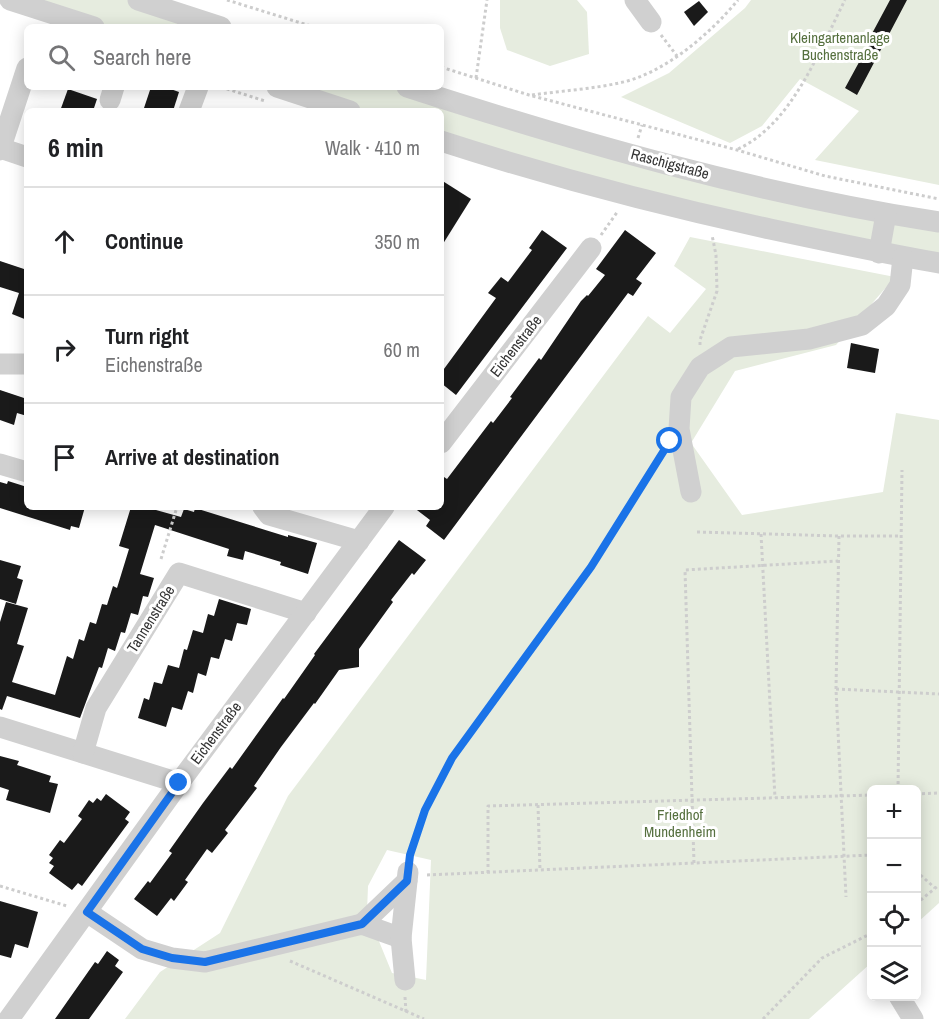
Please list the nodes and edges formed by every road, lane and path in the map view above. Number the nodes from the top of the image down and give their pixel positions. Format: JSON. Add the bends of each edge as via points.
{"nodes":[{"id":1,"x":10,"y":0,"type":"edge"},
{"id":2,"x":138,"y":0,"type":"edge"},
{"id":3,"x":227,"y":0,"type":"edge"},
{"id":4,"x":487,"y":0,"type":"edge"},
{"id":5,"x":635,"y":0,"type":"edge"},
{"id":6,"x":738,"y":0,"type":"edge"},
{"id":7,"x":845,"y":0,"type":"edge"},
{"id":8,"x":43,"y":19,"type":"edge"},
{"id":9,"x":651,"y":22,"type":"joint"},
{"id":10,"x":75,"y":24,"type":"edge"},
{"id":11,"x":212,"y":24,"type":"edge"},
{"id":12,"x":304,"y":24,"type":"edge"},
{"id":13,"x":677,"y":56,"type":"junction"},
{"id":14,"x":444,"y":68,"type":"edge"},
{"id":15,"x":24,"y":77,"type":"edge"},
{"id":16,"x":476,"y":78,"type":"junction"},
{"id":17,"x":197,"y":90,"type":"edge"},
{"id":18,"x":242,"y":90,"type":"edge"},
{"id":19,"x":416,"y":90,"type":"edge"},
{"id":20,"x":271,"y":94,"type":"edge"},
{"id":21,"x":529,"y":95,"type":"junction"},
{"id":22,"x":190,"y":108,"type":"edge"},
{"id":23,"x":336,"y":108,"type":"edge"},
{"id":24,"x":444,"y":142,"type":"edge"},
{"id":25,"x":0,"y":149,"type":"edge"},
{"id":26,"x":737,"y":150,"type":"junction"},
{"id":27,"x":24,"y":156,"type":"edge"},
{"id":28,"x":939,"y":199,"type":"edge"},
{"id":29,"x":618,"y":211,"type":"dead end"},
{"id":30,"x":886,"y":214,"type":"junction"},
{"id":31,"x":939,"y":222,"type":"edge"},
{"id":32,"x":712,"y":233,"type":"dead end"},
{"id":33,"x":591,"y":248,"type":"joint"},
{"id":34,"x":879,"y":253,"type":"junction"},
{"id":35,"x":903,"y":257,"type":"junction"},
{"id":36,"x":939,"y":262,"type":"edge"},
{"id":37,"x":0,"y":364,"type":"edge"},
{"id":38,"x":24,"y":364,"type":"edge"},
{"id":39,"x":700,"y":367,"type":"junction"},
{"id":40,"x":679,"y":429,"type":"junction"},
{"id":41,"x":444,"y":439,"type":"edge"},
{"id":42,"x":0,"y":464,"type":"edge"},
{"id":43,"x":902,"y":470,"type":"dead end"},
{"id":44,"x":24,"y":471,"type":"edge"},
{"id":45,"x":691,"y":492,"type":"dead end"},
{"id":46,"x":176,"y":510,"type":"edge"},
{"id":47,"x":265,"y":510,"type":"edge"},
{"id":48,"x":382,"y":510,"type":"edge"},
{"id":49,"x":697,"y":532,"type":"dead end"},
{"id":50,"x":761,"y":534,"type":"junction"},
{"id":51,"x":839,"y":536,"type":"junction"},
{"id":52,"x":901,"y":536,"type":"junction"},
{"id":53,"x":359,"y":541,"type":"junction"},
{"id":54,"x":161,"y":559,"type":"dead end"},
{"id":55,"x":838,"y":561,"type":"junction"},
{"id":56,"x":763,"y":565,"type":"junction"},
{"id":57,"x":306,"y":613,"type":"junction"},
{"id":58,"x":836,"y":689,"type":"junction"},
{"id":59,"x":899,"y":692,"type":"junction"},
{"id":60,"x":939,"y":694,"type":"edge"},
{"id":61,"x":0,"y":727,"type":"edge"},
{"id":62,"x":83,"y":753,"type":"junction"},
{"id":63,"x":179,"y":783,"type":"junction"},
{"id":64,"x":898,"y":785,"type":"edge"},
{"id":65,"x":939,"y":793,"type":"edge"},
{"id":66,"x":921,"y":794,"type":"edge"},
{"id":67,"x":867,"y":795,"type":"edge"},
{"id":68,"x":841,"y":796,"type":"junction"},
{"id":69,"x":776,"y":798,"type":"junction"},
{"id":70,"x":692,"y":800,"type":"junction"},
{"id":71,"x":538,"y":805,"type":"junction"},
{"id":72,"x":867,"y":855,"type":"edge"},
{"id":73,"x":844,"y":856,"type":"junction"},
{"id":74,"x":694,"y":863,"type":"junction"},
{"id":75,"x":540,"y":870,"type":"junction"},
{"id":76,"x":488,"y":873,"type":"junction"},
{"id":77,"x":921,"y":875,"type":"edge"},
{"id":78,"x":407,"y":876,"type":"junction"},
{"id":79,"x":0,"y":886,"type":"edge"},
{"id":80,"x":937,"y":887,"type":"edge"},
{"id":81,"x":846,"y":897,"type":"dead end"},
{"id":82,"x":921,"y":900,"type":"edge"},
{"id":83,"x":87,"y":912,"type":"junction"},
{"id":84,"x":362,"y":924,"type":"junction"},
{"id":85,"x":867,"y":936,"type":"edge"},
{"id":86,"x":401,"y":938,"type":"junction"},
{"id":87,"x":261,"y":949,"type":"junction"},
{"id":88,"x":405,"y":980,"type":"dead end"},
{"id":89,"x":901,"y":1001,"type":"edge"},
{"id":90,"x":9,"y":1019,"type":"edge"},
{"id":91,"x":424,"y":1019,"type":"edge"},
{"id":92,"x":763,"y":1019,"type":"edge"},
{"id":93,"x":913,"y":1019,"type":"edge"}],
"edges":[{"from":1,"to":8,"type":"street"},
{"from":2,"to":11,"type":"street"},
{"from":3,"to":12,"type":"path"},
{"from":4,"to":16,"type":"path"},
{"from":5,"to":9,"type":"street"},
{"from":6,"to":13,"type":"path"},
{"from":7,"to":26,"type":"path","via":[[782,114],[765,133]]},
{"from":8,"to":10,"type":"street"},
{"from":9,"to":13,"type":"path"},
{"from":13,"to":21,"type":"path","via":[[657,69],[621,82]]},
{"from":14,"to":16,"type":"path"},
{"from":15,"to":25,"type":"street"},
{"from":16,"to":21,"type":"path"},
{"from":17,"to":22,"type":"street"},
{"from":18,"to":20,"type":"path"},
{"from":19,"to":30,"type":"street","name":"Raschigstraße","via":[[695,171]]},
{"from":20,"to":23,"type":"street"},
{"from":21,"to":26,"type":"path"},
{"from":24,"to":34,"type":"street","via":[[623,195]]},
{"from":25,"to":27,"type":"street"},
{"from":26,"to":28,"type":"path","via":[[825,176]]},
{"from":29,"to":33,"type":"path"},
{"from":30,"to":31,"type":"street","name":"Raschigstraße"},
{"from":30,"to":34,"type":"street"},
{"from":32,"to":39,"type":"path","via":[[717,291],[699,340]]},
{"from":33,"to":41,"type":"street","name":"Eichenstraße"},
{"from":34,"to":35,"type":"street"},
{"from":35,"to":36,"type":"street"},
{"from":35,"to":39,"type":"street","via":[[900,285],[886,306],[862,325],[809,339],[732,347]]},
{"from":37,"to":38,"type":"street"},
{"from":39,"to":40,"type":"street","via":[[681,397]]},
{"from":40,"to":45,"type":"street"},
{"from":40,"to":78,"type":"path","via":[[591,567],[452,758],[425,810]]},
{"from":42,"to":44,"type":"street"},
{"from":43,"to":52,"type":"path"},
{"from":46,"to":54,"type":"path"},
{"from":47,"to":53,"type":"street","via":[[269,515]]},
{"from":48,"to":53,"type":"street","name":"Eichenstraße"},
{"from":49,"to":50,"type":"path"},
{"from":50,"to":51,"type":"path"},
{"from":50,"to":56,"type":"path"},
{"from":51,"to":52,"type":"path"},
{"from":51,"to":55,"type":"path"},
{"from":52,"to":59,"type":"path"},
{"from":53,"to":57,"type":"street","name":"Eichenstraße"},
{"from":55,"to":56,"type":"path"},
{"from":55,"to":58,"type":"path"},
{"from":56,"to":69,"type":"path"},
{"from":56,"to":70,"type":"path","via":[[685,570]]},
{"from":57,"to":62,"type":"street","name":"Tannenstraße","via":[[179,573],[96,708]]},
{"from":57,"to":63,"type":"street","name":"Eichenstraße"},
{"from":58,"to":59,"type":"path"},
{"from":58,"to":68,"type":"path"},
{"from":59,"to":60,"type":"path"},
{"from":59,"to":64,"type":"path"},
{"from":61,"to":62,"type":"street"},
{"from":62,"to":63,"type":"street"},
{"from":63,"to":83,"type":"street","name":"Eichenstraße"},
{"from":65,"to":66,"type":"path"},
{"from":67,"to":68,"type":"path"},
{"from":68,"to":69,"type":"path"},
{"from":68,"to":73,"type":"path"},
{"from":69,"to":70,"type":"path"},
{"from":70,"to":71,"type":"path"},
{"from":70,"to":74,"type":"path"},
{"from":71,"to":75,"type":"path"},
{"from":71,"to":76,"type":"path","via":[[488,806]]},
{"from":72,"to":73,"type":"path"},
{"from":73,"to":74,"type":"path"},
{"from":73,"to":81,"type":"path"},
{"from":74,"to":75,"type":"path"},
{"from":75,"to":76,"type":"path"},
{"from":76,"to":78,"type":"path"},
{"from":77,"to":80,"type":"path"},
{"from":78,"to":84,"type":"street"},
{"from":78,"to":86,"type":"street"},
{"from":79,"to":83,"type":"path"},
{"from":80,"to":82,"type":"path"},
{"from":83,"to":87,"type":"street","via":[[142,949],[172,958],[205,962]]},
{"from":83,"to":90,"type":"street","name":"Eichenstraße"},
{"from":84,"to":86,"type":"street"},
{"from":84,"to":87,"type":"street"},
{"from":85,"to":92,"type":"path","via":[[822,958]]},
{"from":86,"to":88,"type":"street"},
{"from":87,"to":91,"type":"path"},
{"from":89,"to":93,"type":"street"}]}
